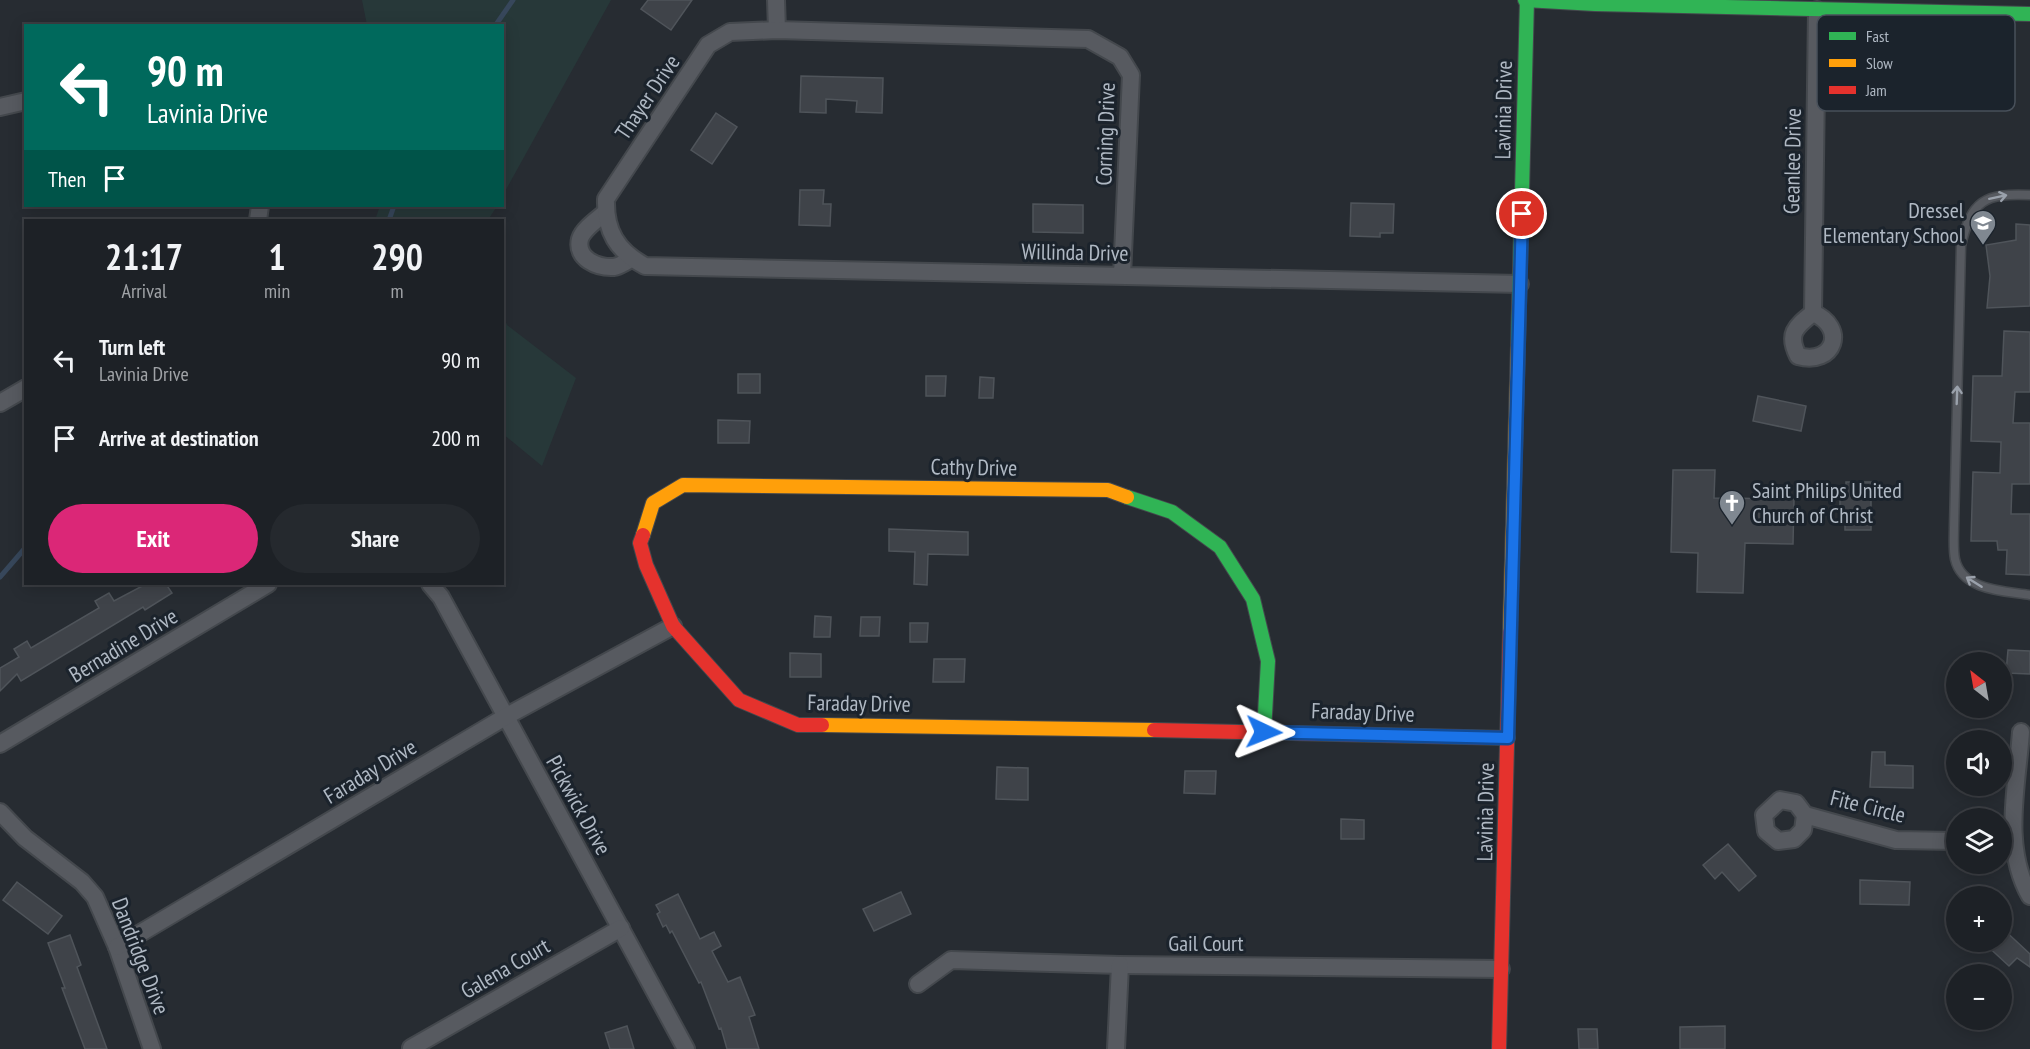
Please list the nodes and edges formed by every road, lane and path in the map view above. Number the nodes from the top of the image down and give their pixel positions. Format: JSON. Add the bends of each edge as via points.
{"nodes":[{"id":1,"x":776,"y":0,"type":"edge"},
{"id":2,"x":1526,"y":0,"type":"edge"},
{"id":3,"x":1705,"y":4,"type":"edge"},
{"id":4,"x":1942,"y":6,"type":"edge"},
{"id":5,"x":1817,"y":10,"type":"junction"},
{"id":6,"x":2030,"y":14,"type":"edge"},
{"id":7,"x":777,"y":30,"type":"junction"},
{"id":8,"x":24,"y":101,"type":"edge"},
{"id":9,"x":0,"y":107,"type":"edge"},
{"id":10,"x":2030,"y":195,"type":"edge"},
{"id":11,"x":606,"y":212,"type":"junction"},
{"id":12,"x":632,"y":259,"type":"junction"},
{"id":13,"x":1122,"y":276,"type":"junction"},
{"id":14,"x":1520,"y":284,"type":"junction"},
{"id":15,"x":1813,"y":313,"type":"dead end"},
{"id":16,"x":24,"y":389,"type":"edge"},
{"id":17,"x":0,"y":403,"type":"edge"},
{"id":18,"x":266,"y":585,"type":"edge"},
{"id":19,"x":431,"y":585,"type":"edge"},
{"id":20,"x":2030,"y":595,"type":"edge"},
{"id":21,"x":673,"y":626,"type":"junction"},
{"id":22,"x":505,"y":717,"type":"junction"},
{"id":23,"x":1264,"y":732,"type":"junction"},
{"id":24,"x":2022,"y":732,"type":"dead end"},
{"id":25,"x":1508,"y":738,"type":"junction"},
{"id":26,"x":0,"y":744,"type":"edge"},
{"id":27,"x":2012,"y":808,"type":"edge"},
{"id":28,"x":0,"y":813,"type":"edge"},
{"id":29,"x":1805,"y":815,"type":"dead end"},
{"id":30,"x":1946,"y":841,"type":"edge"},
{"id":31,"x":2012,"y":856,"type":"edge"},
{"id":32,"x":2030,"y":896,"type":"edge"},
{"id":33,"x":621,"y":928,"type":"junction"},
{"id":34,"x":117,"y":946,"type":"junction"},
{"id":35,"x":1120,"y":965,"type":"junction"},
{"id":36,"x":1502,"y":969,"type":"junction"},
{"id":37,"x":918,"y":984,"type":"dead end"},
{"id":38,"x":411,"y":1048,"type":"edge"},
{"id":39,"x":152,"y":1049,"type":"edge"},
{"id":40,"x":686,"y":1049,"type":"edge"},
{"id":41,"x":1116,"y":1049,"type":"edge"},
{"id":42,"x":1499,"y":1049,"type":"edge"}],
"edges":[{"from":1,"to":7,"type":"street"},
{"from":2,"to":3,"type":"street"},
{"from":2,"to":14,"type":"street","name":"Lavinia Drive"},
{"from":3,"to":5,"type":"street"},
{"from":4,"to":5,"type":"street"},
{"from":4,"to":6,"type":"street"},
{"from":5,"to":15,"type":"street","name":"Geanlee Drive"},
{"from":7,"to":11,"type":"street","name":"Thayer Drive","via":[[730,32],[708,45],[606,199]]},
{"from":7,"to":13,"type":"street","name":"Corning Drive","via":[[1088,39],[1120,57],[1131,75]]},
{"from":8,"to":9,"type":"street"},
{"from":20,"to":10,"type":"lane","one_way":true,"via":[[1980,587],[1968,579],[1955,560],[1954,527],[1962,246],[1966,222],[1977,205],[1991,197]]},
{"from":11,"to":12,"type":"street","via":[[613,240]]},
{"from":11,"to":12,"type":"street","name":"Willinda Drive","via":[[580,237],[579,248],[586,261],[615,267]]},
{"from":12,"to":13,"type":"street","name":"Willinda Drive","via":[[645,266]]},
{"from":13,"to":14,"type":"street","name":"Willinda Drive"},
{"from":14,"to":25,"type":"street","name":"Lavinia Drive"},
{"from":16,"to":17,"type":"street"},
{"from":18,"to":26,"type":"street","name":"Bernadine Drive"},
{"from":19,"to":22,"type":"street","name":"Pickwick Drive"},
{"from":21,"to":22,"type":"street","name":"Faraday Drive"},
{"from":21,"to":23,"type":"street","name":"Faraday Drive","via":[[739,700],[798,725]]},
{"from":21,"to":23,"type":"street","name":"Cathy Drive","via":[[640,543],[653,503],[683,485],[1108,490],[1172,512],[1220,547],[1253,599],[1268,661]]},
{"from":22,"to":33,"type":"street","name":"Pickwick Drive"},
{"from":22,"to":34,"type":"street","name":"Faraday Drive"},
{"from":23,"to":25,"type":"street","name":"Faraday Drive"},
{"from":24,"to":27,"type":"street"},
{"from":25,"to":36,"type":"street","name":"Lavinia Drive"},
{"from":28,"to":34,"type":"street","name":"Dandridge Drive","via":[[25,838],[82,882],[95,897]]},
{"from":29,"to":30,"type":"street","name":"Fite Circle","via":[[1896,840]]},
{"from":31,"to":32,"type":"street"},
{"from":33,"to":38,"type":"street","name":"Galena Court"},
{"from":33,"to":40,"type":"street","name":"Pickwick Drive"},
{"from":34,"to":39,"type":"street","name":"Dandridge Drive"},
{"from":35,"to":36,"type":"street","name":"Gail Court"},
{"from":35,"to":37,"type":"street","name":"Gail Court","via":[[951,960]]},
{"from":35,"to":41,"type":"street"},
{"from":36,"to":42,"type":"street","name":"Lavinia Drive"}]}
